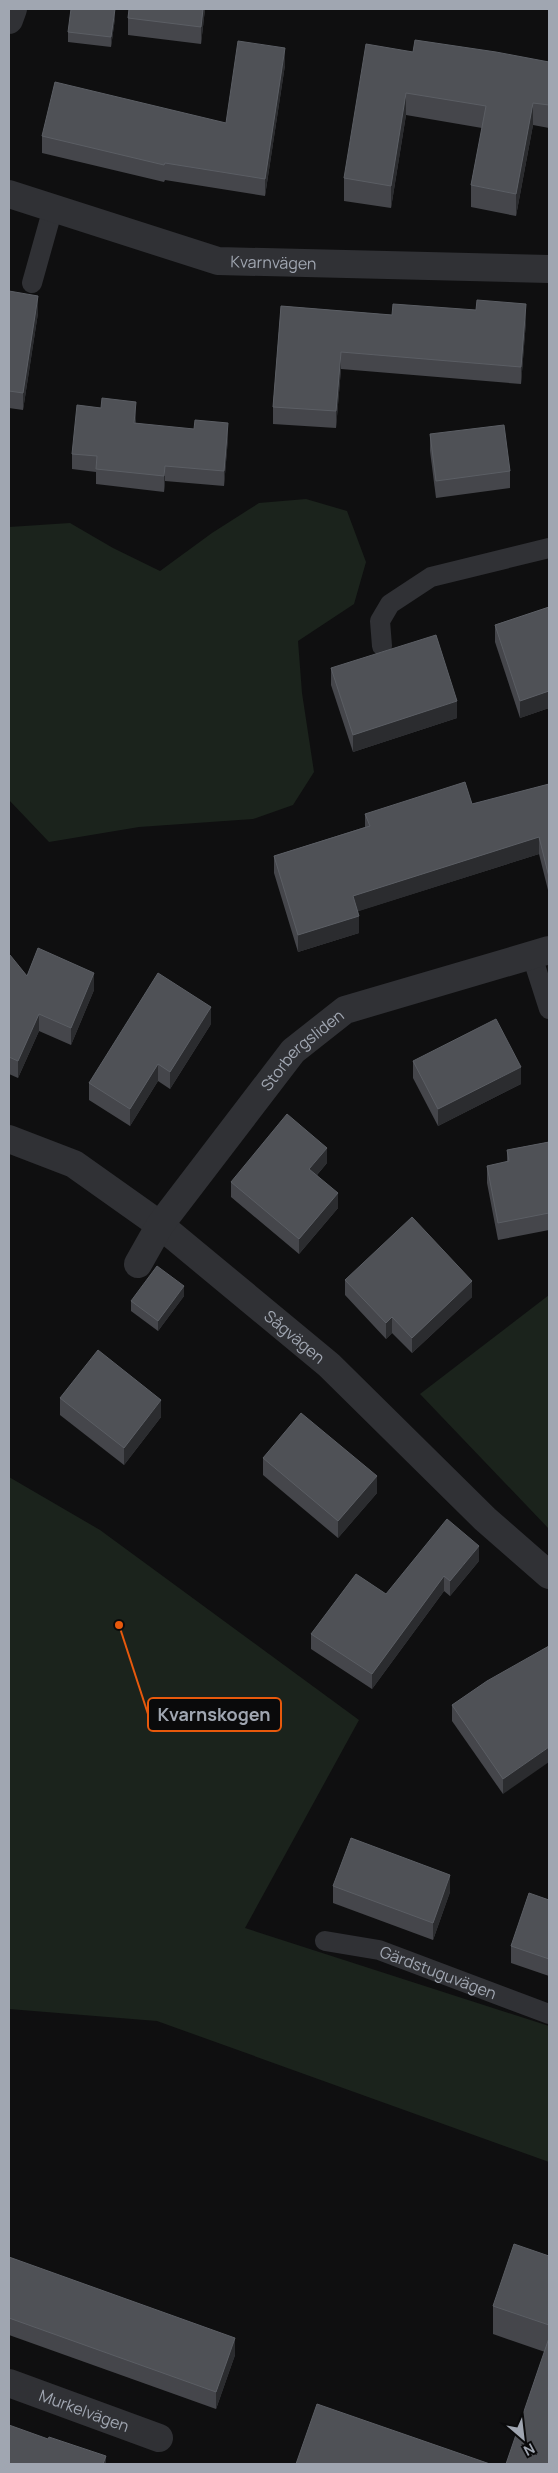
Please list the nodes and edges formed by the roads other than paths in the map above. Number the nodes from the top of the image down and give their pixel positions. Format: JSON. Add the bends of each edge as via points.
{"nodes":[{"id":1,"x":13,"y":9,"type":"edge"},
{"id":2,"x":9,"y":20,"type":"edge"},
{"id":3,"x":9,"y":194,"type":"edge"},
{"id":4,"x":53,"y":208,"type":"junction"},
{"id":5,"x":549,"y":270,"type":"edge"},
{"id":6,"x":32,"y":283,"type":"dead end"},
{"id":7,"x":549,"y":548,"type":"edge"},
{"id":8,"x":382,"y":646,"type":"dead end"},
{"id":9,"x":540,"y":953,"type":"edge"},
{"id":10,"x":549,"y":1009,"type":"edge"},
{"id":11,"x":9,"y":1140,"type":"edge"},
{"id":12,"x":160,"y":1225,"type":"junction"},
{"id":13,"x":138,"y":1264,"type":"dead end"},
{"id":14,"x":549,"y":1575,"type":"edge"},
{"id":15,"x":324,"y":1941,"type":"dead end"},
{"id":16,"x":549,"y":2014,"type":"edge"},
{"id":17,"x":9,"y":2383,"type":"edge"},
{"id":18,"x":159,"y":2438,"type":"dead end"}],
"edges":[{"from":1,"to":2,"type":"street"},
{"from":3,"to":4,"type":"street","name":"Kvarnvägen"},
{"from":4,"to":5,"type":"street","name":"Kvarnvägen","via":[[218,261]]},
{"from":4,"to":6,"type":"lane"},
{"from":7,"to":8,"type":"lane","via":[[431,578],[390,604],[380,621]]},
{"from":9,"to":10,"type":"lane"},
{"from":9,"to":12,"type":"street","name":"Storbergsliden","via":[[345,1010],[292,1051]]},
{"from":11,"to":12,"type":"street","name":"Sågvägen","via":[[74,1164]]},
{"from":12,"to":13,"type":"street","name":"Storbergsliden"},
{"from":12,"to":14,"type":"street","name":"Sågvägen","via":[[329,1365],[484,1519]]},
{"from":15,"to":16,"type":"lane","name":"Gärdstuguvägen","via":[[379,1950]]},
{"from":17,"to":18,"type":"street","name":"Murkelvägen"}]}
